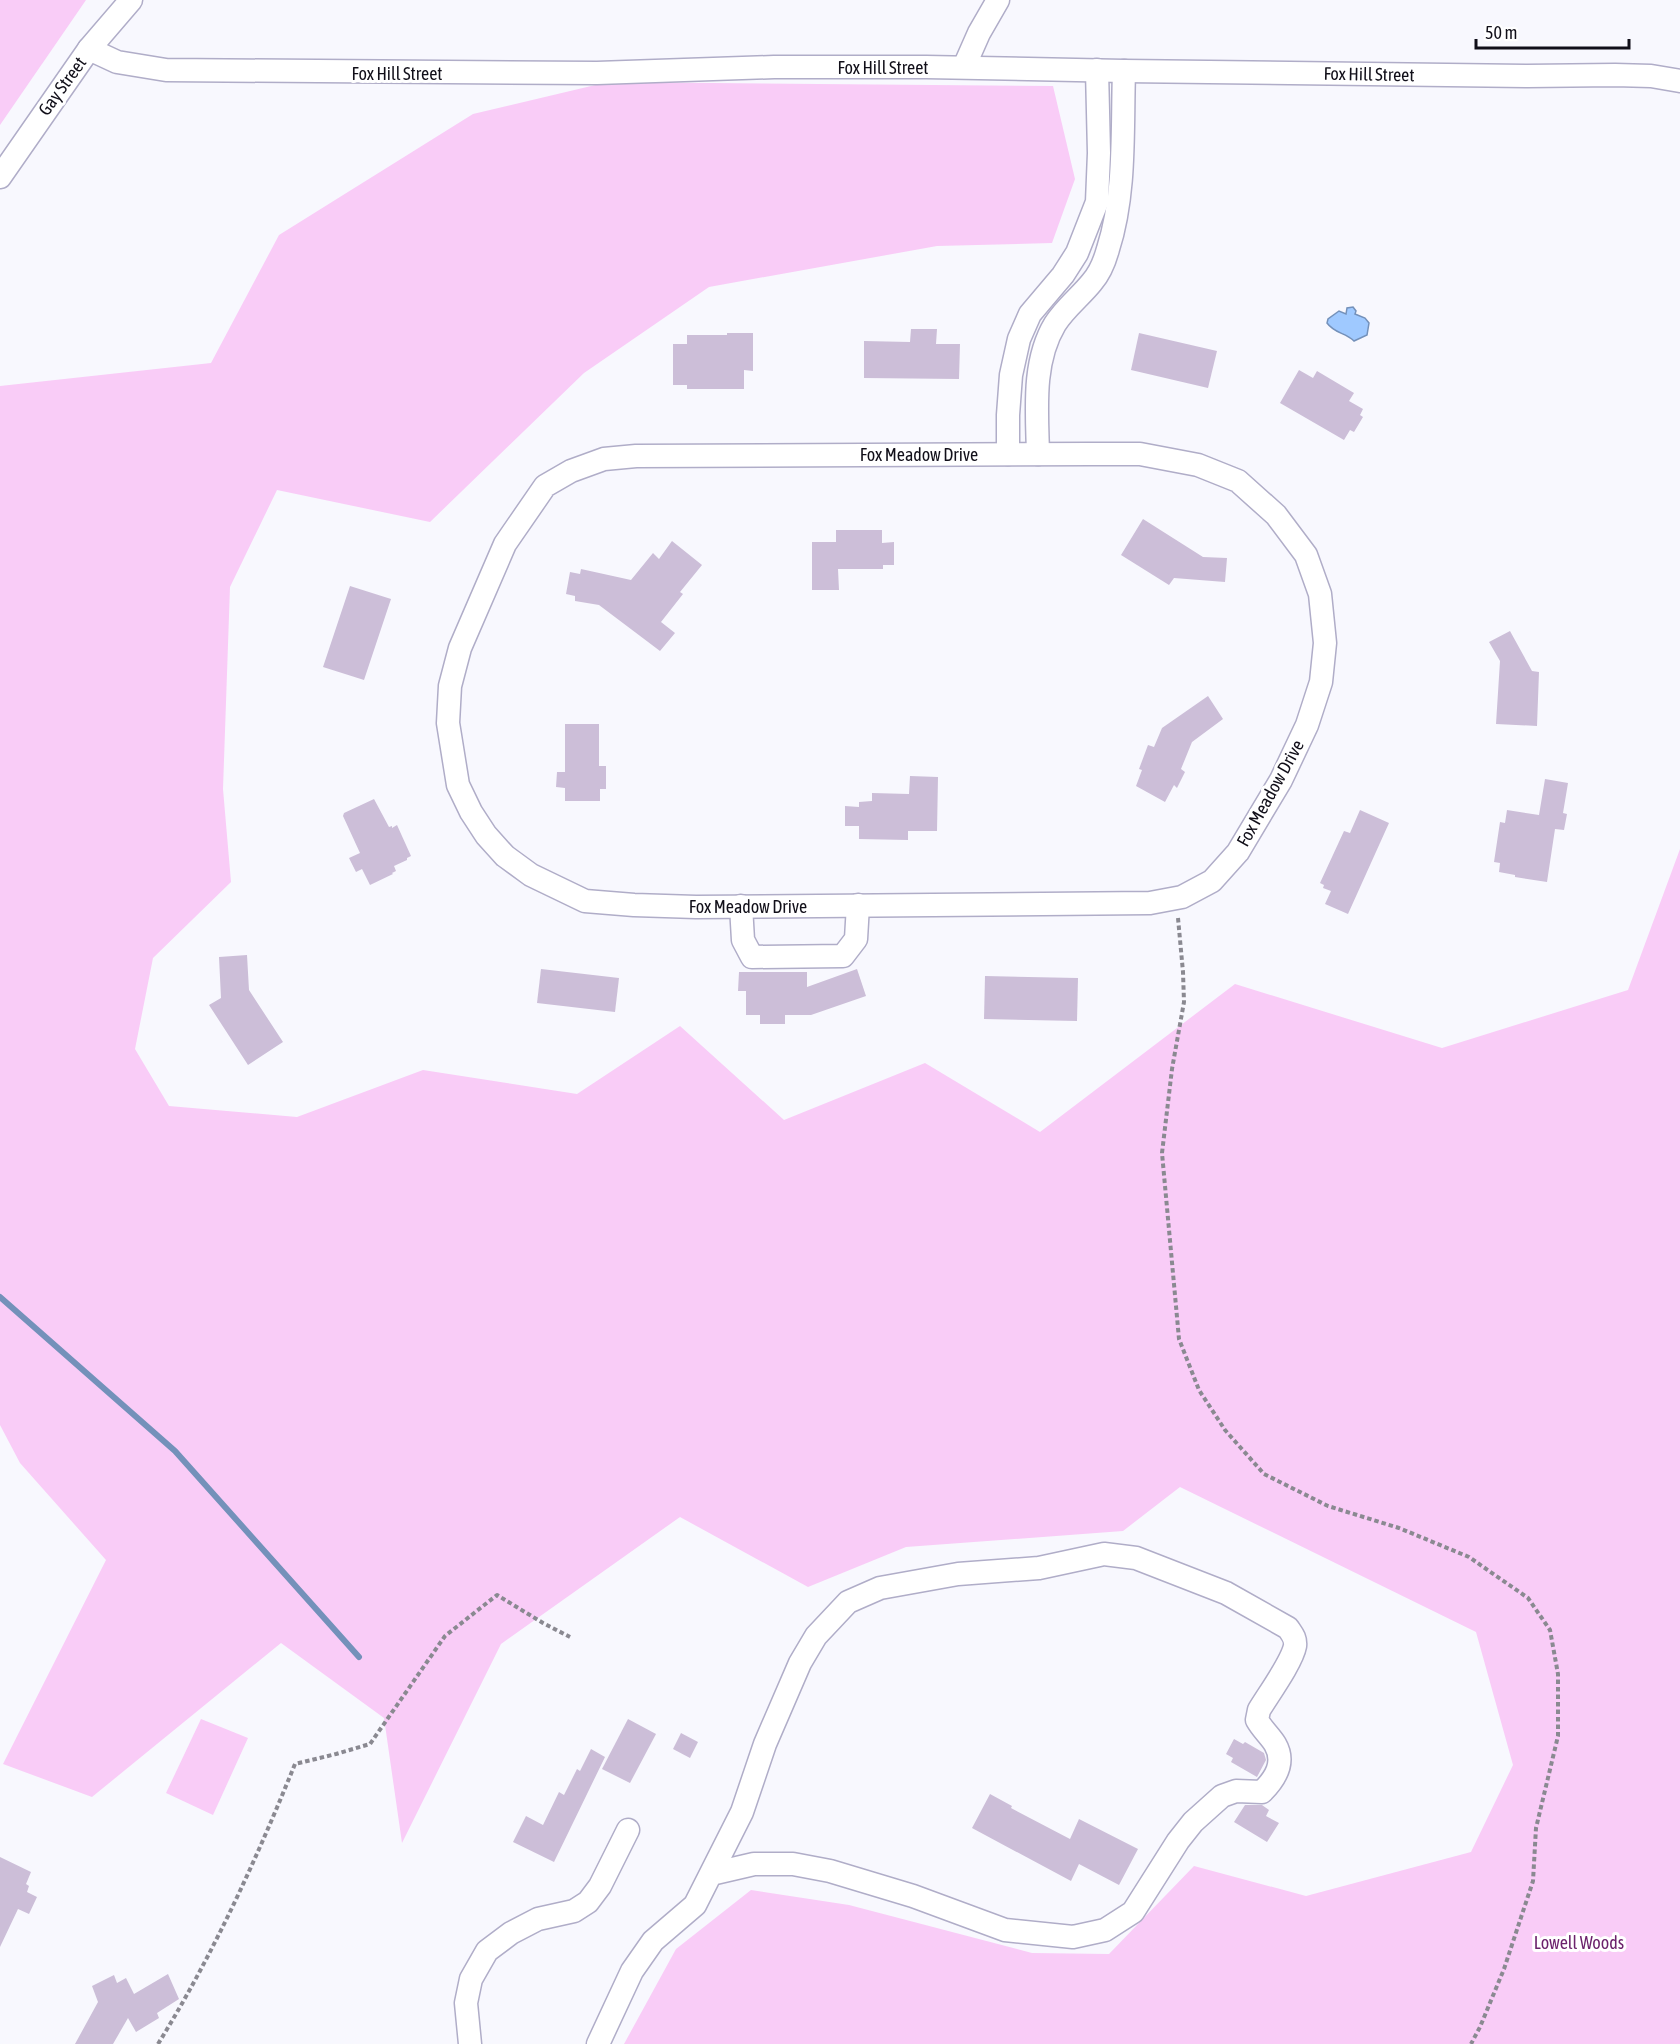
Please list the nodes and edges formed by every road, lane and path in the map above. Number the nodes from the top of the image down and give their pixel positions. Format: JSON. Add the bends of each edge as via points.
{"nodes":[{"id":1,"x":131,"y":0,"type":"edge"},
{"id":2,"x":998,"y":0,"type":"edge"},
{"id":3,"x":89,"y":49,"type":"junction"},
{"id":4,"x":964,"y":67,"type":"junction"},
{"id":5,"x":1096,"y":70,"type":"junction"},
{"id":6,"x":1124,"y":71,"type":"junction"},
{"id":7,"x":1680,"y":81,"type":"edge"},
{"id":8,"x":0,"y":177,"type":"edge"},
{"id":9,"x":1008,"y":454,"type":"junction"},
{"id":10,"x":1038,"y":454,"type":"junction"},
{"id":11,"x":1175,"y":899,"type":"junction"},
{"id":12,"x":858,"y":905,"type":"junction"},
{"id":13,"x":741,"y":906,"type":"junction"},
{"id":14,"x":570,"y":1637,"type":"dead end"},
{"id":15,"x":628,"y":1830,"type":"dead end"},
{"id":16,"x":711,"y":1874,"type":"junction"},
{"id":17,"x":158,"y":2044,"type":"edge"},
{"id":18,"x":470,"y":2044,"type":"edge"},
{"id":19,"x":598,"y":2044,"type":"edge"},
{"id":20,"x":1471,"y":2044,"type":"edge"}],
"edges":[{"from":1,"to":3,"type":"street","name":"Gay Street"},
{"from":2,"to":4,"type":"street"},
{"from":3,"to":4,"type":"street","name":"Fox Hill Street","via":[[117,62],[166,70],[597,73],[774,67]]},
{"from":3,"to":8,"type":"street","name":"Gay Street"},
{"from":4,"to":5,"type":"street","name":"Fox Hill Street"},
{"from":5,"to":6,"type":"street","name":"Fox Hill Street"},
{"from":5,"to":9,"type":"street","via":[[1097,202],[1077,253],[1064,275],[1030,314],[1019,339],[1011,375]]},
{"from":6,"to":7,"type":"street","name":"Fox Hill Street","via":[[1615,75]]},
{"from":6,"to":10,"type":"street","via":[[1116,220],[1094,280],[1056,322],[1045,345],[1037,394]]},
{"from":9,"to":10,"type":"street","name":"Fox Meadow Drive"},
{"from":9,"to":13,"type":"street","name":"Fox Meadow Drive","via":[[604,459],[545,486],[505,544],[460,648],[450,686],[448,723],[458,785],[471,812],[505,856],[531,875],[585,901]]},
{"from":10,"to":11,"type":"street","name":"Fox Meadow Drive","via":[[1140,454],[1198,465],[1238,481],[1276,515],[1306,555],[1320,594],[1325,643],[1321,682],[1294,753],[1238,852],[1212,881]]},
{"from":11,"to":12,"type":"street","name":"Fox Meadow Drive","via":[[1150,903]]},
{"from":11,"to":20,"type":"path","via":[[1184,1002],[1162,1153],[1179,1339],[1199,1389],[1225,1430],[1264,1474],[1328,1506],[1399,1528],[1468,1557],[1528,1598],[1550,1630],[1558,1674],[1558,1736],[1536,1828],[1533,1881],[1504,1969]]},
{"from":12,"to":13,"type":"street","name":"Fox Meadow Drive"},
{"from":12,"to":13,"type":"street","via":[[856,939],[843,956],[752,957],[743,940]]},
{"from":14,"to":17,"type":"path","via":[[497,1596],[445,1636],[370,1744],[295,1764],[227,1918]]},
{"from":15,"to":18,"type":"street","via":[[588,1902],[574,1911],[538,1919],[488,1951],[471,1979],[466,2003]]},
{"from":16,"to":16,"type":"street","via":[[742,1812],[765,1744],[800,1663],[816,1636],[848,1602],[880,1588],[958,1574],[1039,1568],[1104,1554],[1136,1558],[1226,1593],[1294,1636],[1292,1655],[1257,1720],[1275,1743],[1280,1757],[1271,1783],[1262,1792],[1236,1791],[1222,1796],[1178,1841],[1133,1912],[1106,1930],[1073,1937],[1005,1930],[830,1870],[793,1864],[754,1864]]},
{"from":16,"to":19,"type":"street","via":[[695,1905],[653,1941],[632,1971]]}]}
